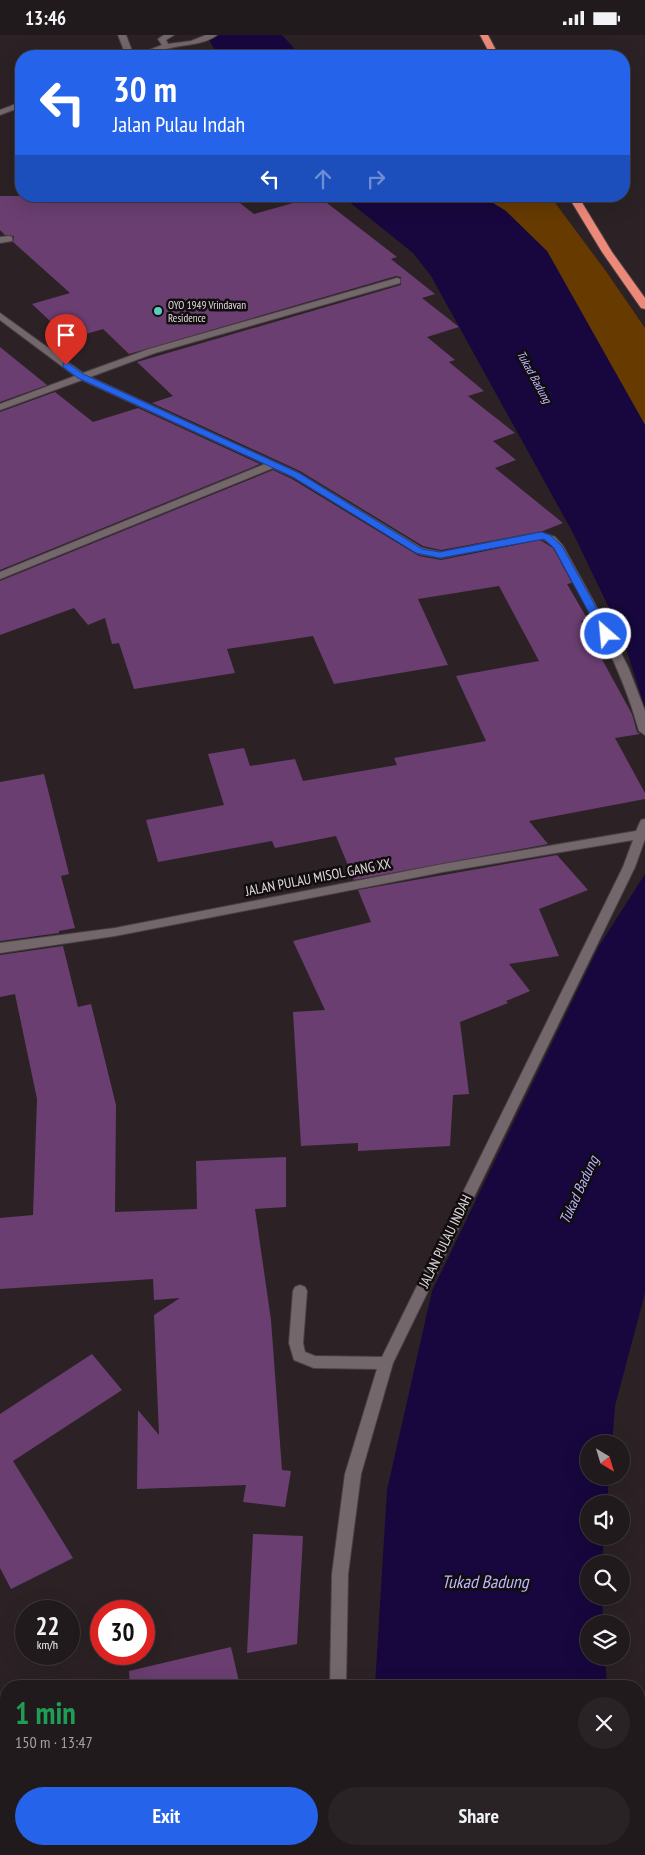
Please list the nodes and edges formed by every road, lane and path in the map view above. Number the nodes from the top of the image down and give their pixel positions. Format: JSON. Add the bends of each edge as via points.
{"nodes":[{"id":1,"x":122,"y":35,"type":"edge"},
{"id":2,"x":170,"y":35,"type":"edge"},
{"id":3,"x":213,"y":35,"type":"edge"},
{"id":4,"x":484,"y":35,"type":"edge"},
{"id":5,"x":166,"y":46,"type":"junction"},
{"id":6,"x":128,"y":50,"type":"edge"},
{"id":7,"x":155,"y":50,"type":"edge"},
{"id":8,"x":492,"y":50,"type":"edge"},
{"id":9,"x":15,"y":107,"type":"edge"},
{"id":10,"x":0,"y":113,"type":"edge"},
{"id":11,"x":577,"y":202,"type":"edge"},
{"id":12,"x":397,"y":281,"type":"dead end"},
{"id":13,"x":645,"y":306,"type":"edge"},
{"id":14,"x":0,"y":315,"type":"edge"},
{"id":15,"x":80,"y":376,"type":"junction"},
{"id":16,"x":0,"y":407,"type":"edge"},
{"id":17,"x":274,"y":464,"type":"junction"},
{"id":18,"x":0,"y":576,"type":"edge"},
{"id":19,"x":645,"y":731,"type":"edge"},
{"id":20,"x":644,"y":828,"type":"edge"},
{"id":21,"x":0,"y":948,"type":"edge"},
{"id":22,"x":300,"y":1291,"type":"dead end"},
{"id":23,"x":386,"y":1363,"type":"junction"},
{"id":24,"x":338,"y":1680,"type":"edge"}],
"edges":[{"from":1,"to":6,"type":"street"},
{"from":2,"to":5,"type":"street","via":[[162,39]]},
{"from":3,"to":5,"type":"street","via":[[192,43]]},
{"from":4,"to":8,"type":"highway"},
{"from":5,"to":7,"type":"street"},
{"from":9,"to":10,"type":"street"},
{"from":11,"to":13,"type":"highway"},
{"from":12,"to":15,"type":"street","via":[[152,351]]},
{"from":14,"to":15,"type":"street"},
{"from":15,"to":16,"type":"street"},
{"from":15,"to":17,"type":"street"},
{"from":17,"to":18,"type":"street"},
{"from":17,"to":19,"type":"street","via":[[429,554],[460,553],[541,535],[551,539],[558,546],[620,662],[632,687]]},
{"from":20,"to":21,"type":"street","name":"JALAN PULAU MISOL GANG XX","via":[[115,932]]},
{"from":20,"to":23,"type":"street","name":"JALAN PULAU INDAH","via":[[629,867]]},
{"from":22,"to":23,"type":"street","via":[[296,1343],[299,1356],[314,1363]]},
{"from":23,"to":24,"type":"street","name":"JALAN PULAU INDAH","via":[[353,1473],[340,1573]]}]}
